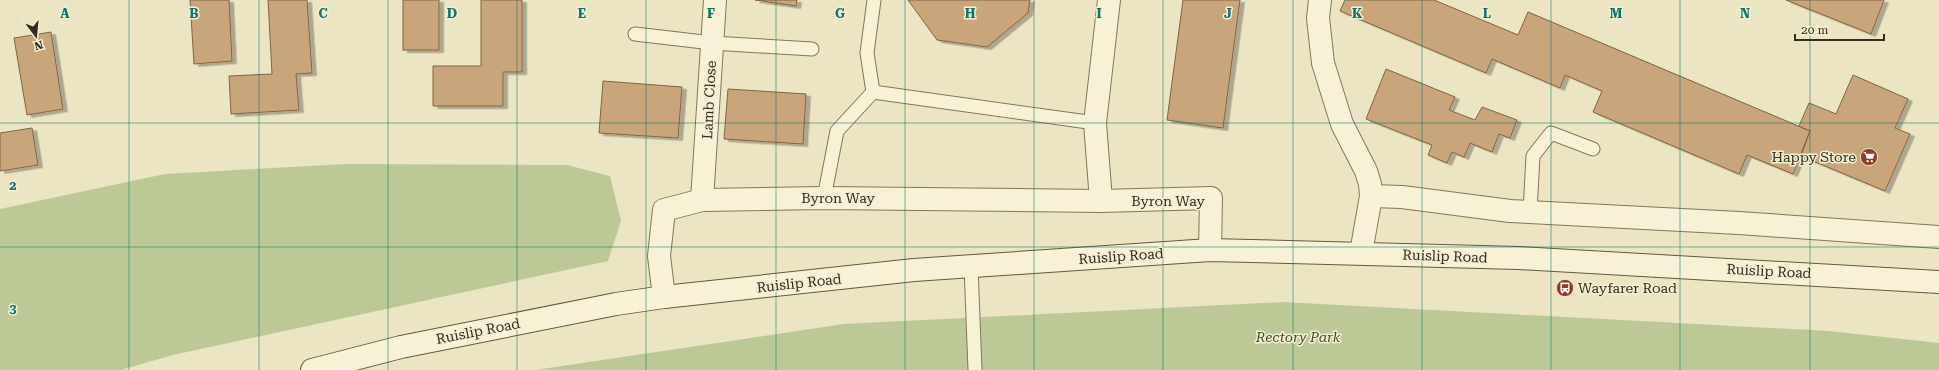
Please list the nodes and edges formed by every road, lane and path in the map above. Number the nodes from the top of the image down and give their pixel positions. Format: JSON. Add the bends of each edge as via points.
{"nodes":[{"id":1,"x":714,"y":0,"type":"edge"},
{"id":2,"x":874,"y":0,"type":"edge"},
{"id":3,"x":1109,"y":0,"type":"edge"},
{"id":4,"x":1320,"y":0,"type":"edge"},
{"id":5,"x":634,"y":34,"type":"dead end"},
{"id":6,"x":712,"y":43,"type":"junction"},
{"id":7,"x":812,"y":49,"type":"dead end"},
{"id":8,"x":872,"y":92,"type":"junction"},
{"id":9,"x":1095,"y":123,"type":"junction"},
{"id":10,"x":1593,"y":149,"type":"dead end"},
{"id":11,"x":1371,"y":196,"type":"junction"},
{"id":12,"x":824,"y":198,"type":"junction"},
{"id":13,"x":702,"y":200,"type":"junction"},
{"id":14,"x":1100,"y":201,"type":"junction"},
{"id":15,"x":1530,"y":212,"type":"junction"},
{"id":16,"x":1939,"y":237,"type":"edge"},
{"id":17,"x":1210,"y":250,"type":"junction"},
{"id":18,"x":1361,"y":253,"type":"junction"},
{"id":19,"x":971,"y":266,"type":"junction"},
{"id":20,"x":1939,"y":282,"type":"edge"},
{"id":21,"x":664,"y":298,"type":"junction"},
{"id":22,"x":312,"y":370,"type":"edge"},
{"id":23,"x":975,"y":370,"type":"edge"}],
"edges":[{"from":1,"to":6,"type":"street","name":"Lamb Close"},
{"from":2,"to":8,"type":"lane","via":[[867,53]]},
{"from":3,"to":9,"type":"street"},
{"from":4,"to":11,"type":"street","via":[[1318,18],[1323,63],[1342,124],[1366,171]]},
{"from":5,"to":6,"type":"lane"},
{"from":6,"to":7,"type":"lane"},
{"from":6,"to":13,"type":"street","name":"Lamb Close"},
{"from":8,"to":9,"type":"lane"},
{"from":8,"to":12,"type":"lane","via":[[837,131]]},
{"from":9,"to":14,"type":"street"},
{"from":10,"to":15,"type":"lane","via":[[1551,133],[1533,156]]},
{"from":11,"to":15,"type":"street","via":[[1402,197]]},
{"from":11,"to":18,"type":"street"},
{"from":12,"to":13,"type":"street","name":"Byron Way"},
{"from":12,"to":14,"type":"street","name":"Byron Way"},
{"from":13,"to":21,"type":"street","name":"Byron Way","via":[[664,210],[659,256]]},
{"from":14,"to":17,"type":"street","name":"Byron Way","via":[[1211,198]]},
{"from":15,"to":16,"type":"street"},
{"from":17,"to":18,"type":"street","name":"Ruislip Road"},
{"from":17,"to":19,"type":"street","name":"Ruislip Road"},
{"from":18,"to":20,"type":"street","name":"Ruislip Road","via":[[1519,258]]},
{"from":19,"to":21,"type":"street","name":"Ruislip Road"},
{"from":19,"to":23,"type":"lane"},
{"from":21,"to":22,"type":"street","name":"Ruislip Road","via":[[616,304],[401,347]]}]}
